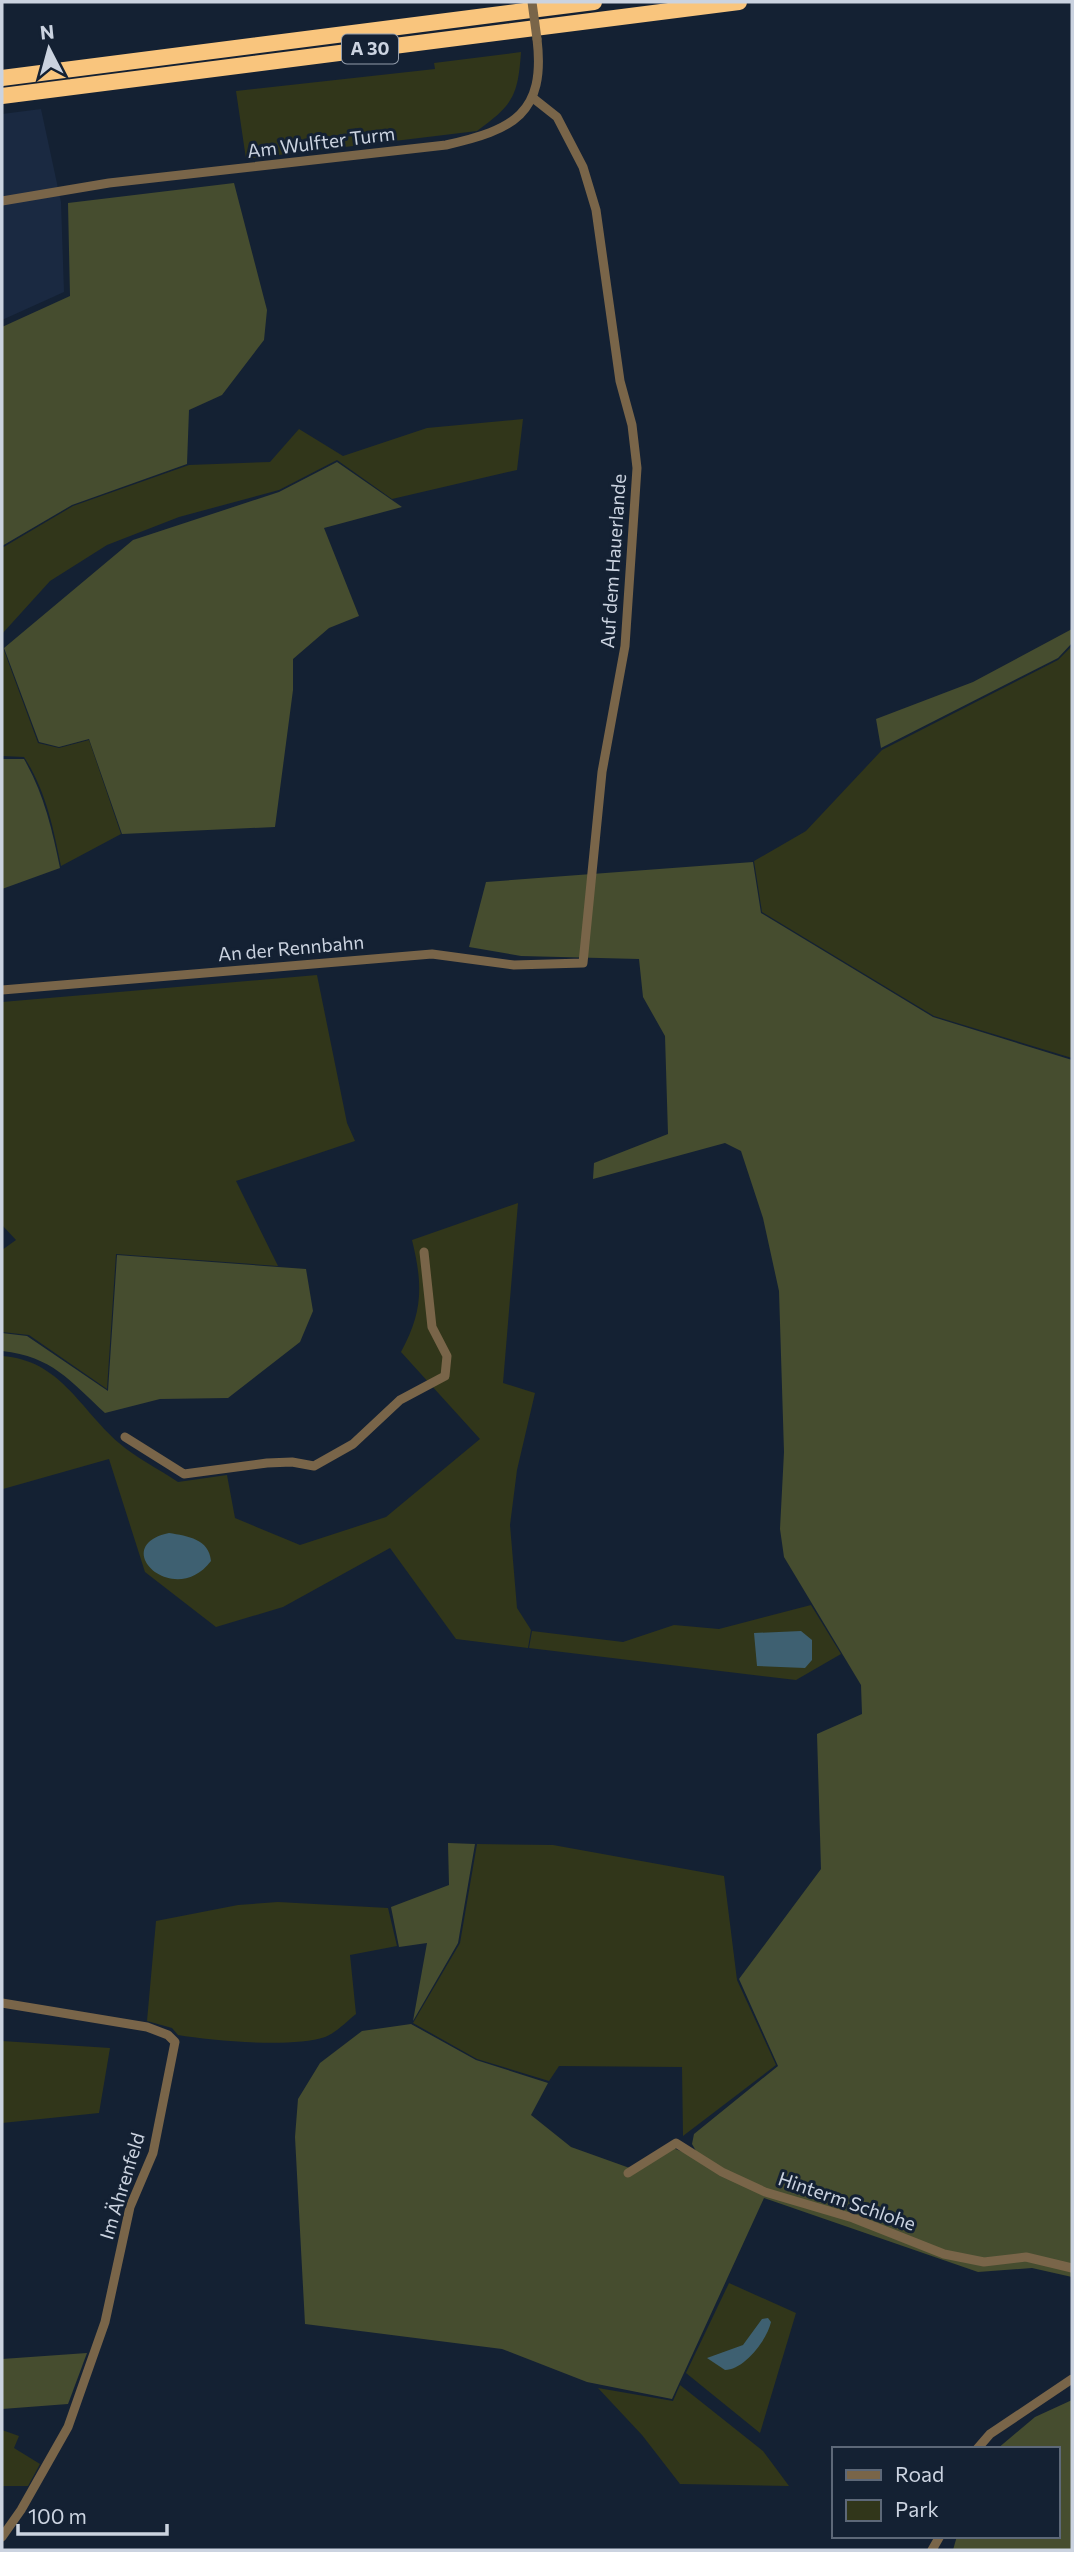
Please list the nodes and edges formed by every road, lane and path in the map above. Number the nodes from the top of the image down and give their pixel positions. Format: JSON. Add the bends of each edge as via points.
{"nodes":[{"id":1,"x":532,"y":2,"type":"edge"},
{"id":2,"x":594,"y":2,"type":"edge"},
{"id":3,"x":739,"y":2,"type":"edge"},
{"id":4,"x":2,"y":78,"type":"edge"},
{"id":5,"x":2,"y":96,"type":"edge"},
{"id":6,"x":533,"y":98,"type":"junction"},
{"id":7,"x":2,"y":201,"type":"edge"},
{"id":8,"x":583,"y":963,"type":"joint"},
{"id":9,"x":2,"y":990,"type":"edge"},
{"id":10,"x":424,"y":1252,"type":"dead end"},
{"id":11,"x":125,"y":1437,"type":"dead end"},
{"id":12,"x":2,"y":2003,"type":"edge"},
{"id":13,"x":628,"y":2173,"type":"dead end"},
{"id":14,"x":1072,"y":2268,"type":"edge"},
{"id":15,"x":1072,"y":2379,"type":"edge"},
{"id":16,"x":979,"y":2447,"type":"edge"},
{"id":17,"x":2,"y":2537,"type":"edge"}],
"edges":[{"from":1,"to":6,"type":"street","bridge":true,"via":[[539,60]]},
{"from":2,"to":4,"type":"highway","number":"A 30"},
{"from":3,"to":5,"type":"highway","number":"A 30"},
{"from":6,"to":7,"type":"street","name":"Am Wulfter Turm","via":[[509,124],[486,136],[446,145],[110,183]]},
{"from":6,"to":8,"type":"street","name":"Auf dem Hauerlande","via":[[557,117],[583,167],[596,210],[637,468],[625,646],[602,772]]},
{"from":8,"to":9,"type":"street","name":"An der Rennbahn","via":[[514,965],[432,954]]},
{"from":10,"to":11,"type":"street","via":[[432,1326],[447,1356],[445,1376],[400,1400],[353,1444],[314,1466],[267,1463],[184,1474]]},
{"from":12,"to":17,"type":"street","name":"Im Ährenfeld","via":[[148,2027],[175,2042],[153,2153],[130,2207],[100,2335],[68,2427]]},
{"from":13,"to":14,"type":"street","name":"Hinterm Schlohe","via":[[676,2143],[765,2192],[853,2218],[944,2254],[984,2262],[1026,2257]]},
{"from":15,"to":16,"type":"street","via":[[990,2434]]}]}
